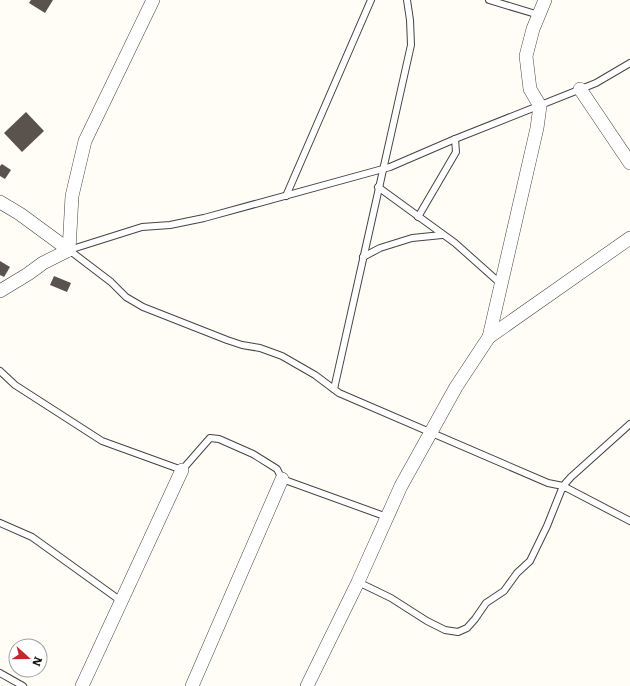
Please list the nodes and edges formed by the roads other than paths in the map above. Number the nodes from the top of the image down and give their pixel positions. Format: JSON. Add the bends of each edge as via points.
{"nodes":[{"id":1,"x":153,"y":0,"type":"edge"},
{"id":2,"x":372,"y":0,"type":"edge"},
{"id":3,"x":407,"y":0,"type":"edge"},
{"id":4,"x":489,"y":0,"type":"edge"},
{"id":5,"x":545,"y":0,"type":"edge"},
{"id":6,"x":538,"y":15,"type":"junction"},
{"id":7,"x":630,"y":63,"type":"edge"},
{"id":8,"x":580,"y":90,"type":"junction"},
{"id":9,"x":540,"y":106,"type":"junction"},
{"id":10,"x":455,"y":139,"type":"junction"},
{"id":11,"x":630,"y":163,"type":"edge"},
{"id":12,"x":384,"y":169,"type":"junction"},
{"id":13,"x":378,"y":187,"type":"junction"},
{"id":14,"x":286,"y":196,"type":"junction"},
{"id":15,"x":0,"y":202,"type":"edge"},
{"id":16,"x":418,"y":217,"type":"junction"},
{"id":17,"x":442,"y":235,"type":"junction"},
{"id":18,"x":630,"y":238,"type":"edge"},
{"id":19,"x":69,"y":250,"type":"junction"},
{"id":20,"x":363,"y":257,"type":"junction"},
{"id":21,"x":501,"y":284,"type":"junction"},
{"id":22,"x":0,"y":291,"type":"edge"},
{"id":23,"x":489,"y":337,"type":"junction"},
{"id":24,"x":0,"y":371,"type":"edge"},
{"id":25,"x":334,"y":388,"type":"junction"},
{"id":26,"x":630,"y":424,"type":"edge"},
{"id":27,"x":431,"y":432,"type":"junction"},
{"id":28,"x":182,"y":470,"type":"junction"},
{"id":29,"x":282,"y":479,"type":"junction"},
{"id":30,"x":563,"y":486,"type":"junction"},
{"id":31,"x":386,"y":516,"type":"junction"},
{"id":32,"x":630,"y":521,"type":"edge"},
{"id":33,"x":0,"y":523,"type":"edge"},
{"id":34,"x":358,"y":582,"type":"junction"},
{"id":35,"x":121,"y":600,"type":"junction"},
{"id":36,"x":0,"y":673,"type":"edge"},
{"id":37,"x":23,"y":686,"type":"edge"},
{"id":38,"x":82,"y":686,"type":"edge"},
{"id":39,"x":192,"y":686,"type":"edge"},
{"id":40,"x":307,"y":686,"type":"edge"}],
"edges":[{"from":1,"to":19,"type":"street","via":[[85,141],[72,196]]},
{"from":2,"to":14,"type":"lane"},
{"from":3,"to":12,"type":"lane","via":[[412,45]]},
{"from":4,"to":6,"type":"lane"},
{"from":5,"to":6,"type":"street"},
{"from":6,"to":9,"type":"street","via":[[526,56],[530,89]]},
{"from":7,"to":8,"type":"lane"},
{"from":8,"to":9,"type":"lane"},
{"from":8,"to":11,"type":"street"},
{"from":9,"to":10,"type":"lane"},
{"from":9,"to":21,"type":"street"},
{"from":10,"to":12,"type":"lane"},
{"from":10,"to":16,"type":"lane","via":[[456,152]]},
{"from":12,"to":13,"type":"lane"},
{"from":12,"to":14,"type":"lane"},
{"from":13,"to":16,"type":"lane"},
{"from":13,"to":20,"type":"lane"},
{"from":14,"to":19,"type":"lane","via":[[204,218],[170,225],[142,227]]},
{"from":15,"to":19,"type":"street"},
{"from":16,"to":17,"type":"lane"},
{"from":17,"to":20,"type":"lane","via":[[412,238],[380,248]]},
{"from":17,"to":21,"type":"lane","via":[[471,256]]},
{"from":18,"to":23,"type":"street"},
{"from":19,"to":22,"type":"street"},
{"from":19,"to":25,"type":"lane","via":[[111,282],[126,297],[143,307],[227,340],[282,356]]},
{"from":20,"to":25,"type":"lane"},
{"from":21,"to":23,"type":"street"},
{"from":23,"to":27,"type":"street","via":[[456,387]]},
{"from":24,"to":28,"type":"lane","via":[[15,385],[102,441]]},
{"from":25,"to":27,"type":"lane"},
{"from":26,"to":30,"type":"lane"},
{"from":27,"to":30,"type":"lane","via":[[548,483]]},
{"from":27,"to":31,"type":"street"},
{"from":28,"to":29,"type":"lane","via":[[210,438],[219,438],[273,465]]},
{"from":28,"to":35,"type":"street"},
{"from":29,"to":31,"type":"lane"},
{"from":29,"to":39,"type":"street"},
{"from":30,"to":32,"type":"lane"},
{"from":30,"to":34,"type":"lane","via":[[530,561],[504,591],[486,603],[467,628],[458,632],[445,630]]},
{"from":31,"to":34,"type":"street"},
{"from":33,"to":35,"type":"lane","via":[[32,537]]},
{"from":34,"to":40,"type":"street"},
{"from":35,"to":38,"type":"street"},
{"from":36,"to":37,"type":"lane"}]}
